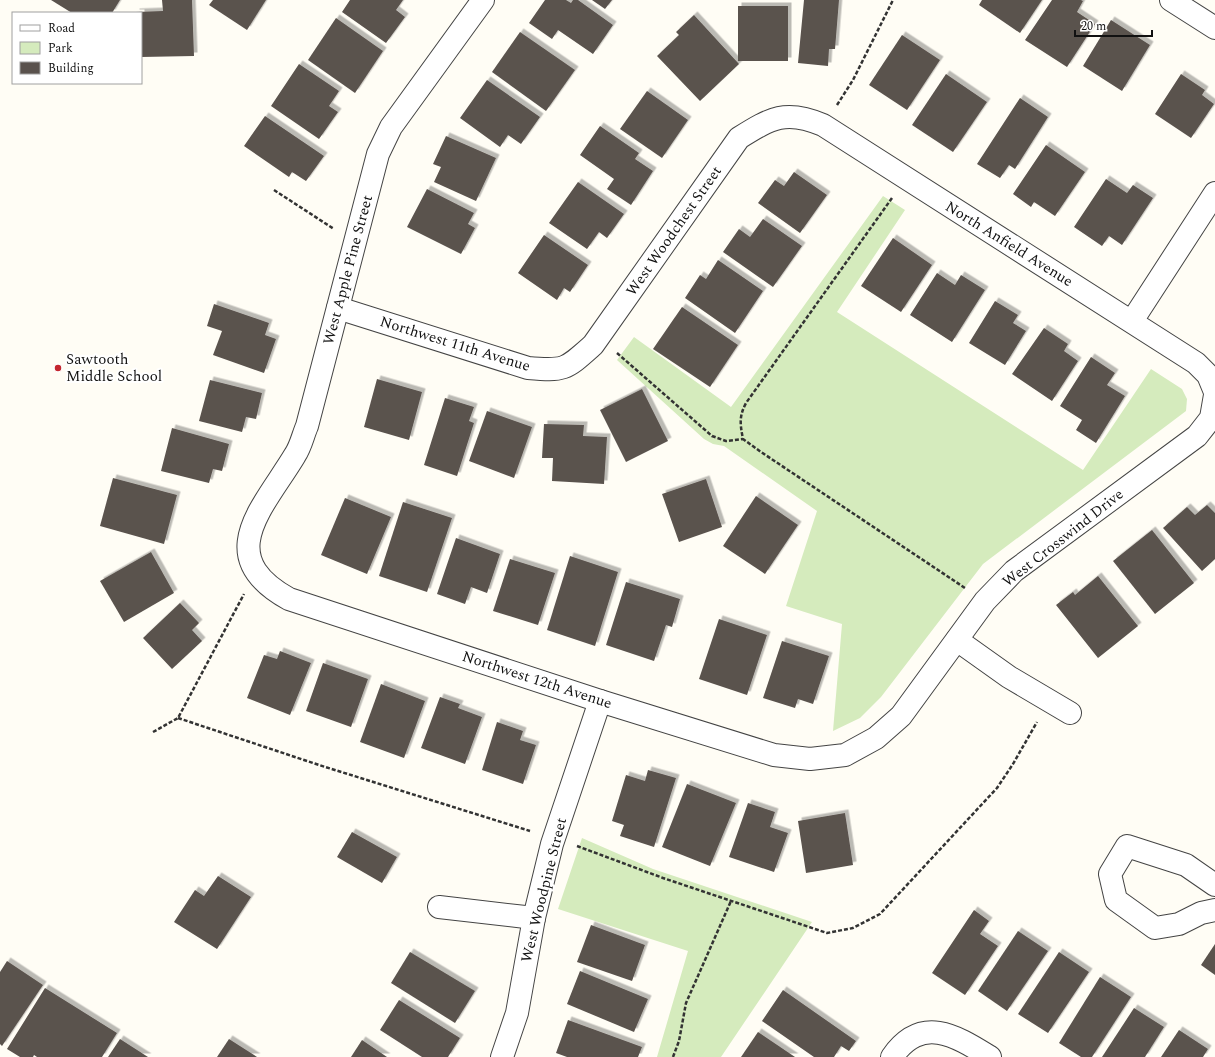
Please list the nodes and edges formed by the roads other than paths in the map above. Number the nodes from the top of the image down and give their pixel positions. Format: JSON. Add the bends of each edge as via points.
{"nodes":[{"id":1,"x":483,"y":0,"type":"edge"},
{"id":2,"x":1171,"y":0,"type":"edge"},
{"id":3,"x":1215,"y":28,"type":"edge"},
{"id":4,"x":789,"y":116,"type":"joint"},
{"id":5,"x":1215,"y":193,"type":"edge"},
{"id":6,"x":338,"y":308,"type":"junction"},
{"id":7,"x":1132,"y":321,"type":"junction"},
{"id":8,"x":572,"y":364,"type":"joint"},
{"id":9,"x":1215,"y":392,"type":"edge"},
{"id":10,"x":1215,"y":395,"type":"edge"},
{"id":11,"x":253,"y":565,"type":"joint"},
{"id":12,"x":957,"y":640,"type":"junction"},
{"id":13,"x":600,"y":701,"type":"junction"},
{"id":14,"x":1070,"y":713,"type":"dead end"},
{"id":15,"x":845,"y":755,"type":"joint"},
{"id":16,"x":1215,"y":885,"type":"edge"},
{"id":17,"x":439,"y":907,"type":"dead end"},
{"id":18,"x":1215,"y":910,"type":"edge"},
{"id":19,"x":534,"y":918,"type":"junction"},
{"id":20,"x":502,"y":1057,"type":"edge"},
{"id":21,"x":892,"y":1057,"type":"edge"},
{"id":22,"x":990,"y":1057,"type":"edge"}],
"edges":[{"from":1,"to":6,"type":"street","name":"West Apple Pine Street","via":[[391,127],[378,154]]},
{"from":2,"to":3,"type":"street"},
{"from":4,"to":7,"type":"street","name":"North Anfield Avenue","via":[[823,125]]},
{"from":4,"to":8,"type":"street","name":"West Woodchest Street","via":[[767,120],[739,138],[593,345]]},
{"from":5,"to":7,"type":"street"},
{"from":6,"to":8,"type":"street","name":"Northwest 11th Avenue","via":[[528,368],[556,370]]},
{"from":6,"to":11,"type":"street","name":"West Apple Pine Street","via":[[307,426],[296,453],[257,514],[249,536]]},
{"from":7,"to":9,"type":"street","name":"North Anfield Avenue","via":[[1196,363],[1208,375]]},
{"from":10,"to":12,"type":"street","name":"West Crosswind Drive","via":[[1211,418],[1197,436],[1014,571],[985,601]]},
{"from":11,"to":13,"type":"street","name":"Northwest 12th Avenue","via":[[274,590],[289,599]]},
{"from":12,"to":14,"type":"street","via":[[1009,677]]},
{"from":12,"to":15,"type":"street","name":"West Crosswind Drive","via":[[901,716],[876,738]]},
{"from":13,"to":15,"type":"street","name":"Northwest 12th Avenue","via":[[774,755],[810,759]]},
{"from":13,"to":19,"type":"street","name":"West Woodpine Street","via":[[554,839]]},
{"from":16,"to":18,"type":"street","via":[[1186,865],[1127,846],[1110,874],[1116,900],[1155,928],[1178,924],[1201,913]]},
{"from":17,"to":19,"type":"street"},
{"from":19,"to":20,"type":"street","name":"West Woodpine Street","via":[[517,1013]]},
{"from":21,"to":22,"type":"street","via":[[912,1037],[944,1032]]}]}
